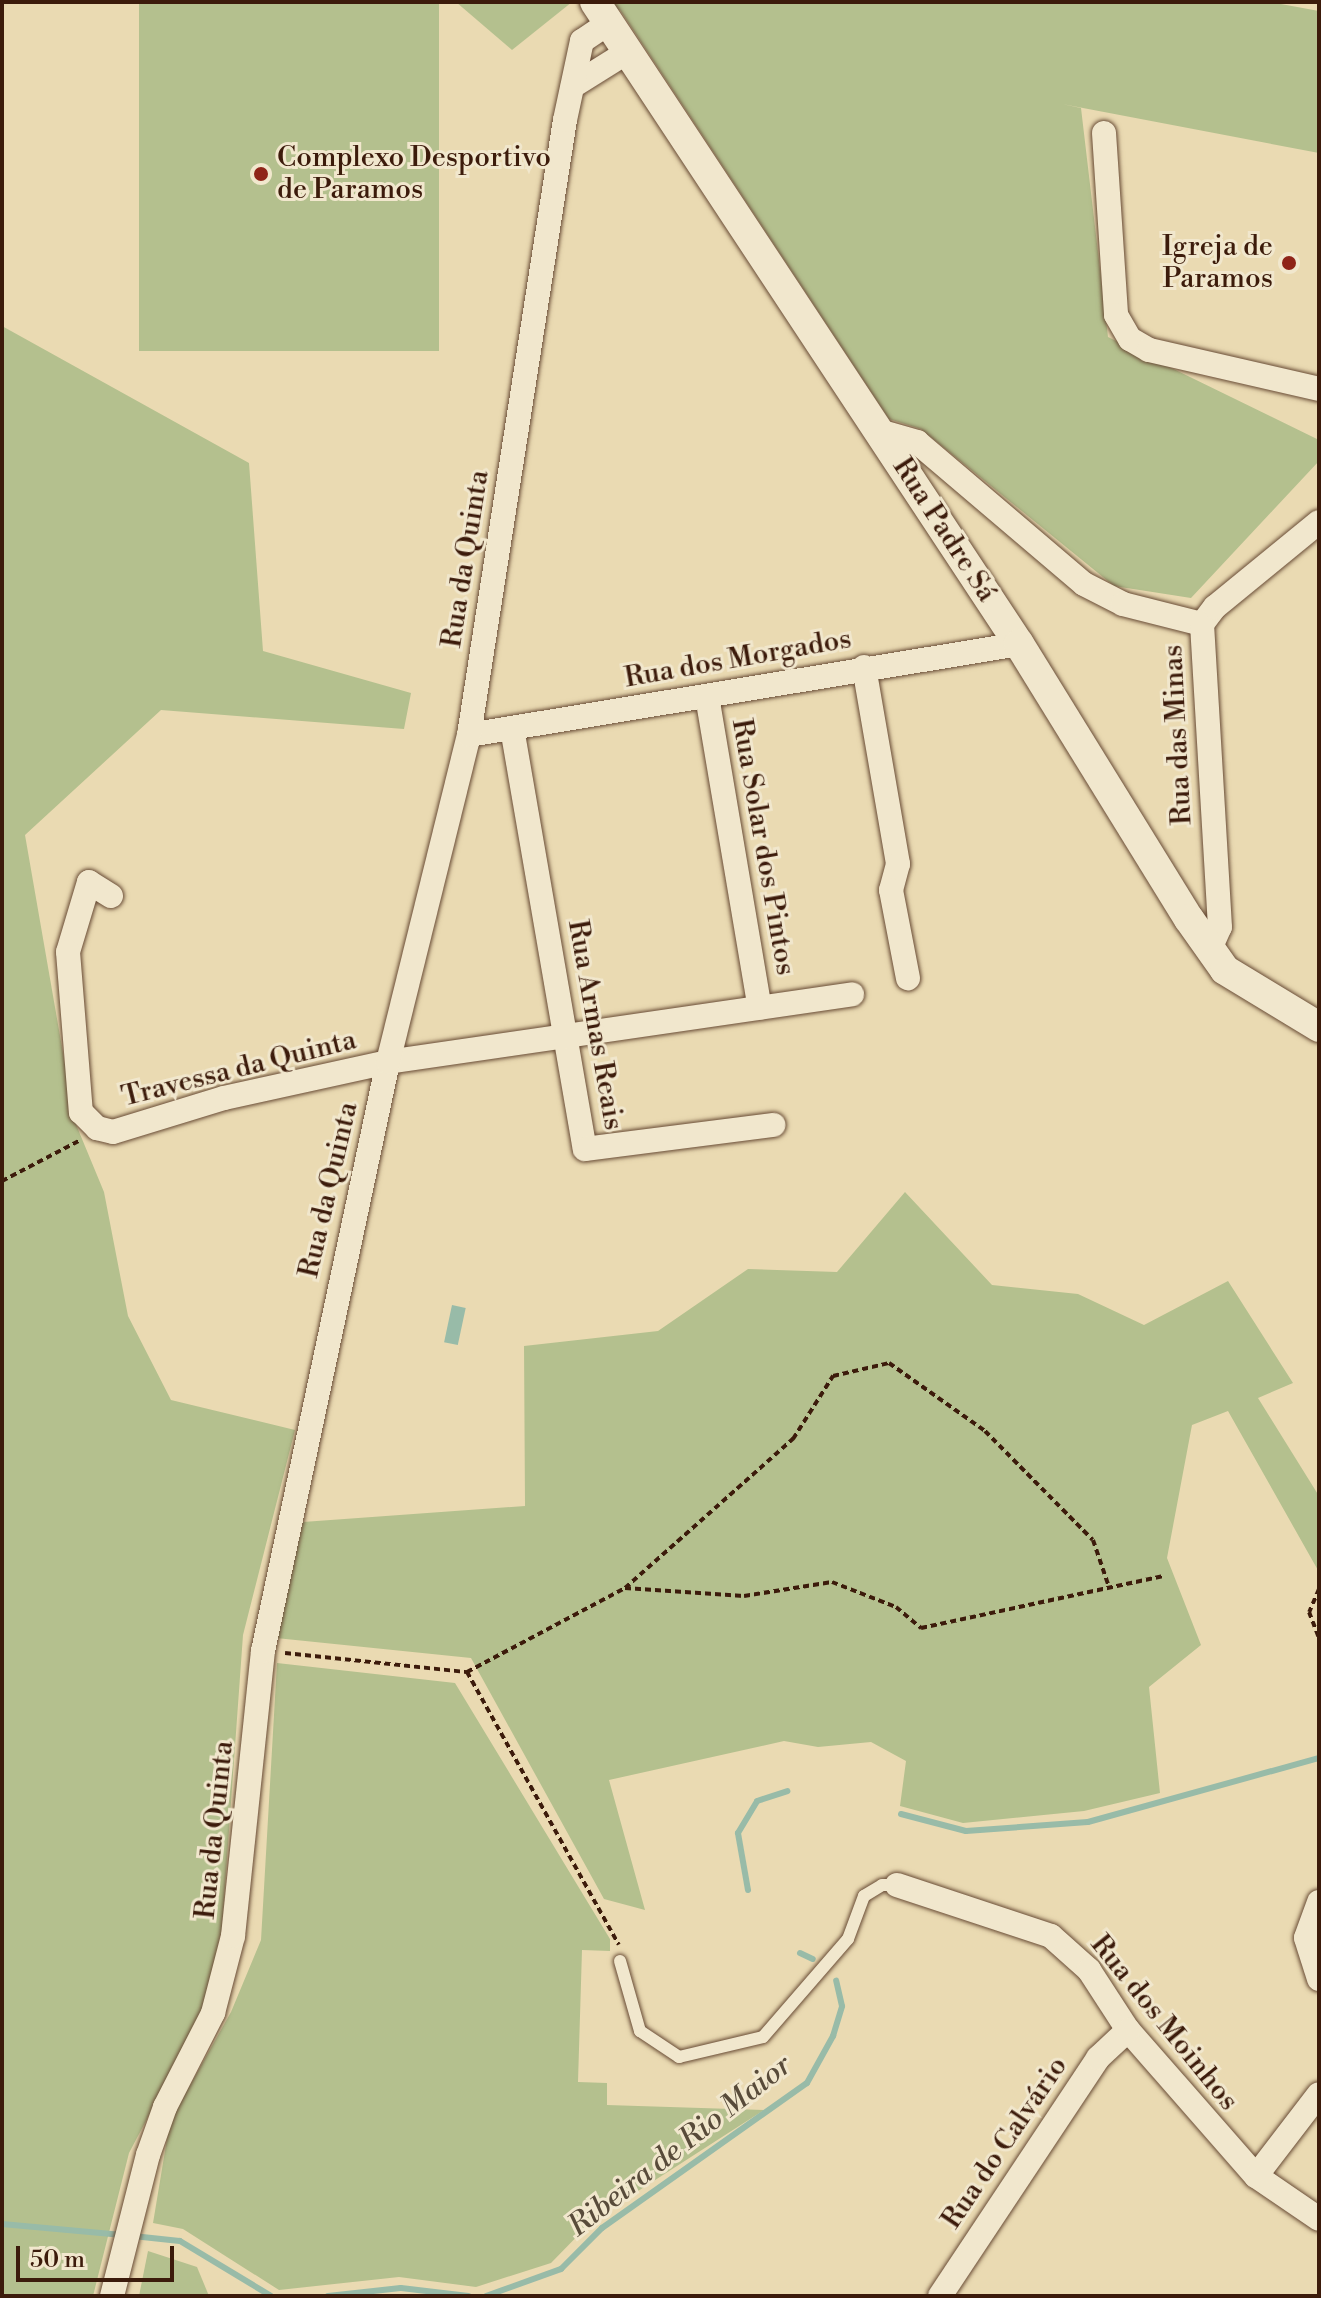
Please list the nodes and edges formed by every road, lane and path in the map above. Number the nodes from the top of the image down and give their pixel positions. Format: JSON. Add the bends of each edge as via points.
{"nodes":[{"id":1,"x":603,"y":12,"type":"edge"},
{"id":2,"x":629,"y":51,"type":"junction"},
{"id":3,"x":573,"y":86,"type":"junction"},
{"id":4,"x":1104,"y":133,"type":"dead end"},
{"id":5,"x":1319,"y":389,"type":"edge"},
{"id":6,"x":879,"y":431,"type":"junction"},
{"id":7,"x":1319,"y":522,"type":"edge"},
{"id":8,"x":1202,"y":624,"type":"junction"},
{"id":9,"x":1019,"y":644,"type":"junction"},
{"id":10,"x":864,"y":667,"type":"junction"},
{"id":11,"x":707,"y":696,"type":"junction"},
{"id":12,"x":512,"y":728,"type":"junction"},
{"id":13,"x":469,"y":735,"type":"junction"},
{"id":14,"x":111,"y":896,"type":"dead end"},
{"id":15,"x":1210,"y":949,"type":"junction"},
{"id":16,"x":908,"y":978,"type":"dead end"},
{"id":17,"x":852,"y":994,"type":"dead end"},
{"id":18,"x":760,"y":1008,"type":"junction"},
{"id":19,"x":1319,"y":1027,"type":"edge"},
{"id":20,"x":565,"y":1036,"type":"junction"},
{"id":21,"x":388,"y":1062,"type":"junction"},
{"id":22,"x":773,"y":1125,"type":"dead end"},
{"id":23,"x":97,"y":1128,"type":"junction"},
{"id":24,"x":2,"y":1181,"type":"edge"},
{"id":25,"x":1163,"y":1576,"type":"dead end"},
{"id":26,"x":625,"y":1588,"type":"junction"},
{"id":27,"x":1109,"y":1588,"type":"junction"},
{"id":28,"x":1319,"y":1589,"type":"edge"},
{"id":29,"x":1319,"y":1638,"type":"edge"},
{"id":30,"x":263,"y":1651,"type":"junction"},
{"id":31,"x":467,"y":1672,"type":"junction"},
{"id":32,"x":897,"y":1885,"type":"joint"},
{"id":33,"x":1319,"y":1902,"type":"edge"},
{"id":34,"x":620,"y":1961,"type":"joint"},
{"id":35,"x":1319,"y":1979,"type":"edge"},
{"id":36,"x":1128,"y":2030,"type":"junction"},
{"id":37,"x":1319,"y":2094,"type":"edge"},
{"id":38,"x":1256,"y":2176,"type":"junction"},
{"id":39,"x":1319,"y":2219,"type":"edge"},
{"id":40,"x":113,"y":2292,"type":"edge"},
{"id":41,"x":940,"y":2296,"type":"edge"}],
"edges":[{"from":1,"to":2,"type":"street","name":"Rua Padre Sá"},
{"from":1,"to":3,"type":"street","name":"Rua da Quinta","via":[[582,41]]},
{"from":2,"to":3,"type":"street"},
{"from":2,"to":6,"type":"street","name":"Rua Padre Sá"},
{"from":3,"to":13,"type":"street","name":"Rua da Quinta"},
{"from":4,"to":5,"type":"street","via":[[1116,315],[1130,339],[1149,350]]},
{"from":6,"to":8,"type":"street","via":[[917,442],[1084,584],[1123,604]]},
{"from":6,"to":9,"type":"street","name":"Rua Padre Sá"},
{"from":7,"to":8,"type":"street","name":"Rua das Minas","via":[[1215,607]]},
{"from":8,"to":15,"type":"street","name":"Rua das Minas","via":[[1220,927]]},
{"from":9,"to":10,"type":"street","name":"Rua dos Morgados"},
{"from":9,"to":15,"type":"street","name":"Rua Padre Sá"},
{"from":10,"to":11,"type":"street","name":"Rua dos Morgados"},
{"from":10,"to":16,"type":"street","via":[[898,864],[891,890]]},
{"from":11,"to":12,"type":"street","name":"Rua dos Morgados"},
{"from":11,"to":18,"type":"street","name":"Rua Solar dos Pintos"},
{"from":12,"to":13,"type":"street","name":"Rua dos Morgados"},
{"from":12,"to":20,"type":"street","name":"Rua Armas Reais"},
{"from":13,"to":21,"type":"street","name":"Rua da Quinta"},
{"from":14,"to":23,"type":"street","name":"Travessa da Quinta","via":[[89,882],[68,952],[81,1112]]},
{"from":15,"to":19,"type":"street","name":"Rua Padre Sá","via":[[1225,970]]},
{"from":17,"to":18,"type":"street","name":"Travessa da Quinta"},
{"from":18,"to":20,"type":"street","name":"Travessa da Quinta"},
{"from":20,"to":21,"type":"street","name":"Travessa da Quinta"},
{"from":20,"to":22,"type":"street","name":"Rua Armas Reais","via":[[585,1149]]},
{"from":21,"to":23,"type":"street","name":"Travessa da Quinta","via":[[224,1098],[113,1132]]},
{"from":21,"to":30,"type":"street","name":"Rua da Quinta"},
{"from":23,"to":24,"type":"path"},
{"from":25,"to":27,"type":"path"},
{"from":26,"to":27,"type":"path","via":[[744,1596],[832,1582],[896,1607],[921,1628]]},
{"from":26,"to":27,"type":"path","via":[[793,1439],[833,1376],[889,1363],[985,1431],[1093,1540]]},
{"from":26,"to":31,"type":"path"},
{"from":28,"to":29,"type":"path","via":[[1309,1612]]},
{"from":30,"to":31,"type":"path"},
{"from":30,"to":40,"type":"street","name":"Rua da Quinta","via":[[233,1936],[213,2013],[165,2107],[148,2155]]},
{"from":31,"to":34,"type":"path","via":[[618,1938]]},
{"from":32,"to":34,"type":"lane","via":[[882,1885],[864,1896],[848,1939],[763,2037],[679,2057],[640,2031]]},
{"from":32,"to":36,"type":"street","name":"Rua dos Moinhos","via":[[1028,1924],[1051,1936],[1089,1970]]},
{"from":33,"to":35,"type":"street","via":[[1306,1938]]},
{"from":36,"to":38,"type":"street","name":"Rua dos Moinhos"},
{"from":36,"to":41,"type":"street","name":"Rua do Calvário","via":[[1098,2058]]},
{"from":37,"to":38,"type":"street"},
{"from":38,"to":39,"type":"street","name":"Rua dos Moinhos"}]}
